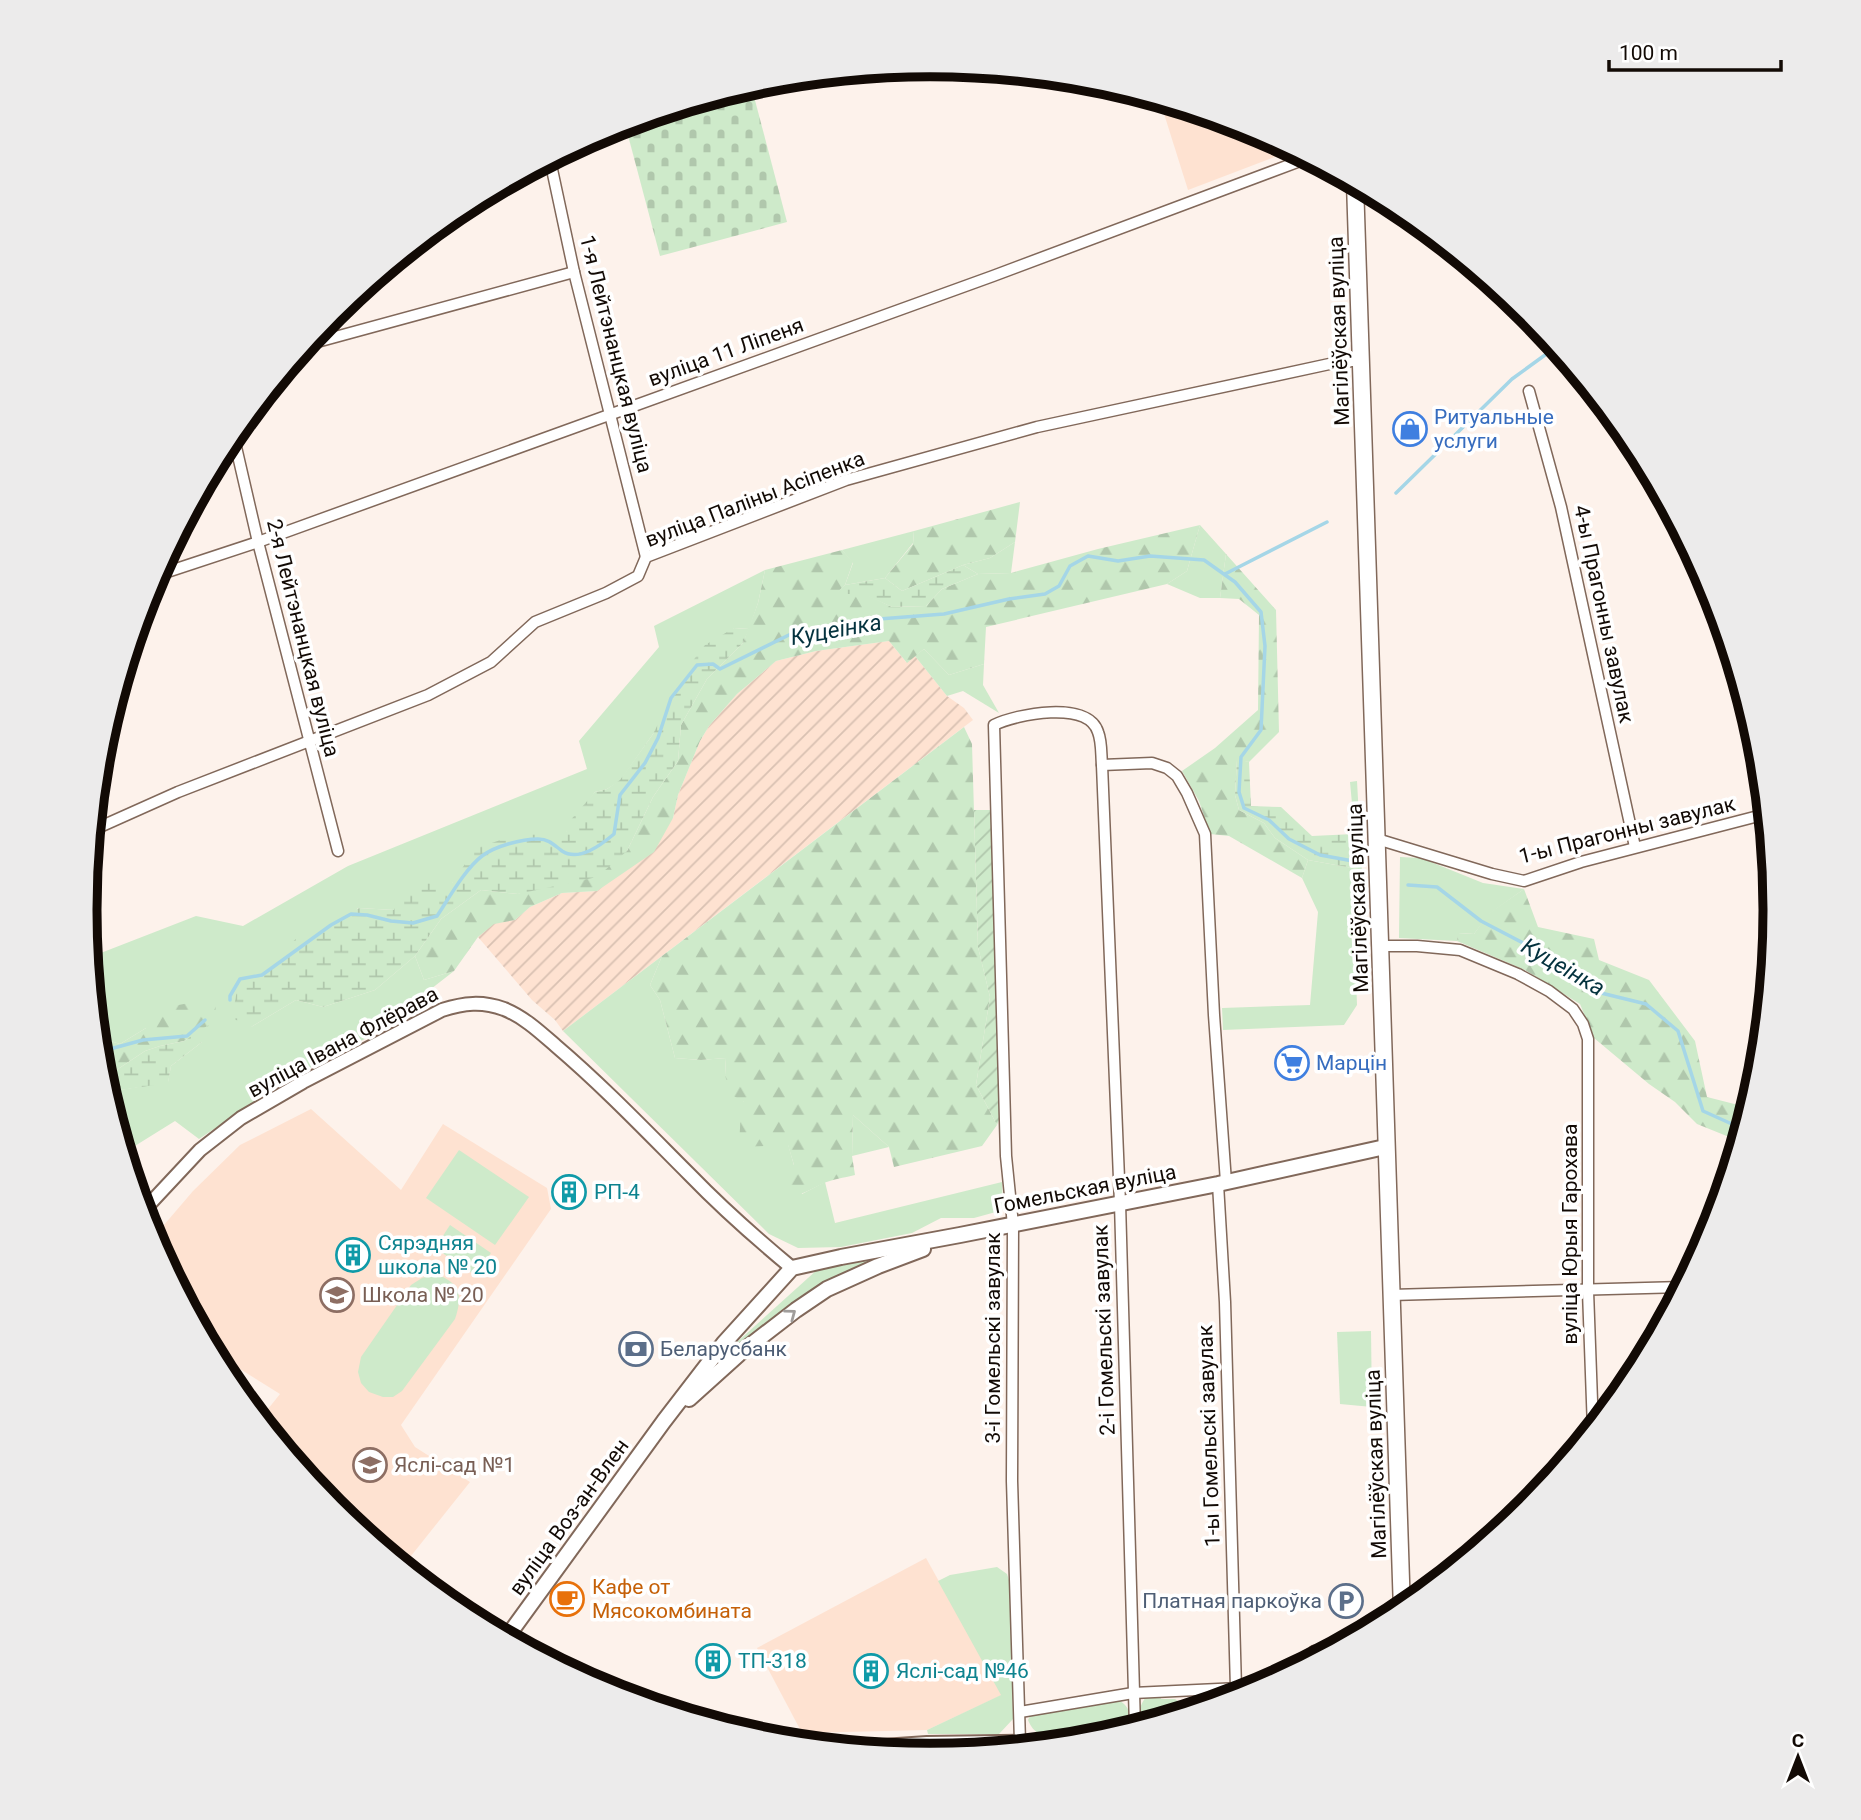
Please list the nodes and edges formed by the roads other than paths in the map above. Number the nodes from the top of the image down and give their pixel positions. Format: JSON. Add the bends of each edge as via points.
{"nodes":[{"id":1,"x":1297,"y":162,"type":"edge"},
{"id":2,"x":552,"y":169,"type":"edge"},
{"id":3,"x":1355,"y":194,"type":"edge"},
{"id":4,"x":574,"y":272,"type":"junction"},
{"id":5,"x":323,"y":340,"type":"edge"},
{"id":6,"x":1361,"y":360,"type":"junction"},
{"id":7,"x":1529,"y":391,"type":"dead end"},
{"id":8,"x":610,"y":414,"type":"junction"},
{"id":9,"x":237,"y":449,"type":"edge"},
{"id":10,"x":258,"y":542,"type":"junction"},
{"id":11,"x":646,"y":558,"type":"junction"},
{"id":12,"x":170,"y":571,"type":"edge"},
{"id":13,"x":993,"y":725,"type":"joint"},
{"id":14,"x":309,"y":741,"type":"junction"},
{"id":15,"x":1102,"y":765,"type":"junction"},
{"id":16,"x":1758,"y":816,"type":"edge"},
{"id":17,"x":102,"y":827,"type":"edge"},
{"id":18,"x":1377,"y":839,"type":"junction"},
{"id":19,"x":1635,"y":847,"type":"junction"},
{"id":20,"x":338,"y":851,"type":"dead end"},
{"id":21,"x":1380,"y":946,"type":"junction"},
{"id":22,"x":1385,"y":1147,"type":"junction"},
{"id":23,"x":1222,"y":1183,"type":"junction"},
{"id":24,"x":151,"y":1202,"type":"edge"},
{"id":25,"x":1120,"y":1203,"type":"junction"},
{"id":26,"x":1013,"y":1225,"type":"junction"},
{"id":27,"x":960,"y":1236,"type":"junction"},
{"id":28,"x":792,"y":1268,"type":"junction"},
{"id":29,"x":1673,"y":1287,"type":"edge"},
{"id":30,"x":1588,"y":1291,"type":"junction"},
{"id":31,"x":1391,"y":1296,"type":"junction"},
{"id":32,"x":1592,"y":1415,"type":"edge"},
{"id":33,"x":664,"y":1421,"type":"junction"},
{"id":34,"x":1402,"y":1597,"type":"edge"},
{"id":35,"x":512,"y":1630,"type":"edge"},
{"id":36,"x":1236,"y":1685,"type":"edge"},
{"id":37,"x":1226,"y":1688,"type":"edge"},
{"id":38,"x":1133,"y":1693,"type":"junction"},
{"id":39,"x":1020,"y":1712,"type":"junction"},
{"id":40,"x":1134,"y":1718,"type":"edge"},
{"id":41,"x":1020,"y":1738,"type":"edge"}],
"edges":[{"from":1,"to":8,"type":"street","name":"вуліца 11 Ліпеня"},
{"from":2,"to":4,"type":"street","name":"1-я Лейтэнанцкая вуліца"},
{"from":3,"to":6,"type":"main road","name":"Магілёўская вуліца"},
{"from":4,"to":5,"type":"street"},
{"from":4,"to":8,"type":"street","name":"1-я Лейтэнанцкая вуліца"},
{"from":6,"to":11,"type":"street","name":"вуліца Паліны Асіпенка","via":[[1037,427],[846,480]]},
{"from":6,"to":18,"type":"main road","name":"Магілёўская вуліца"},
{"from":7,"to":19,"type":"street","name":"4-ы Прагонны завулак","via":[[1561,507]]},
{"from":8,"to":10,"type":"street","name":"вуліца 11 Ліпеня"},
{"from":8,"to":11,"type":"street","name":"1-я Лейтэнанцкая вуліца"},
{"from":9,"to":10,"type":"street","name":"2-я Лейтэнанцкая вуліца"},
{"from":10,"to":12,"type":"street","name":"вуліца 11 Ліпеня"},
{"from":10,"to":14,"type":"street","name":"2-я Лейтэнанцкая вуліца"},
{"from":11,"to":14,"type":"street","name":"вуліца Паліны Асіпенка","via":[[638,576],[535,622],[491,662],[428,695]]},
{"from":13,"to":15,"type":"street","name":"2-і Гомельскі завулак","via":[[1065,711],[1089,719],[1098,731]]},
{"from":13,"to":26,"type":"street","name":"3-і Гомельскі завулак","via":[[1007,1182]]},
{"from":14,"to":17,"type":"street","name":"вуліца Паліны Асіпенка"},
{"from":14,"to":20,"type":"street","name":"2-я Лейтэнанцкая вуліца"},
{"from":15,"to":23,"type":"street","name":"1-ы Гомельскі завулак","via":[[1167,768],[1187,793],[1205,834]]},
{"from":15,"to":25,"type":"street","name":"2-і Гомельскі завулак"},
{"from":16,"to":19,"type":"street","name":"1-ы Прагонны завулак"},
{"from":18,"to":19,"type":"street","name":"1-ы Прагонны завулак","via":[[1524,881]]},
{"from":18,"to":21,"type":"main road","name":"Магілёўская вуліца"},
{"from":21,"to":22,"type":"main road","name":"Магілёўская вуліца"},
{"from":21,"to":30,"type":"street","name":"вуліца Юрыя Гарохава","via":[[1460,950],[1549,991],[1573,1009],[1583,1024],[1588,1039]]},
{"from":22,"to":23,"type":"main road","name":"Гомельская вуліца"},
{"from":22,"to":31,"type":"main road","name":"Магілёўская вуліца"},
{"from":23,"to":25,"type":"main road","name":"Гомельская вуліца"},
{"from":23,"to":36,"type":"street","name":"1-ы Гомельскі завулак"},
{"from":24,"to":28,"type":"street","name":"вуліца Івана Флёрава","via":[[200,1150],[241,1118],[442,1010],[483,1003],[517,1015],[577,1064],[692,1178]]},
{"from":25,"to":26,"type":"main road","name":"Гомельская вуліца"},
{"from":25,"to":38,"type":"street","name":"2-і Гомельскі завулак"},
{"from":26,"to":27,"type":"main road","name":"Гомельская вуліца"},
{"from":26,"to":39,"type":"street","name":"3-і Гомельскі завулак","via":[[1012,1481]]},
{"from":27,"to":28,"type":"main road","name":"Гомельская вуліца"},
{"from":33,"to":27,"type":"main road","name":"вуліца Воз-ан-Влен","one_way":true,"via":[[739,1354],[827,1289]]},
{"from":28,"to":33,"type":"main road","name":"вуліца Воз-ан-Влен","via":[[724,1343]]},
{"from":29,"to":30,"type":"street"},
{"from":30,"to":31,"type":"street"},
{"from":30,"to":32,"type":"street","name":"вуліца Юрыя Гарохава"},
{"from":31,"to":34,"type":"main road","name":"Магілёўская вуліца"},
{"from":33,"to":35,"type":"main road","name":"вуліца Воз-ан-Влен"},
{"from":37,"to":38,"type":"street"},
{"from":38,"to":39,"type":"street"},
{"from":38,"to":40,"type":"street","name":"2-і Гомельскі завулак"},
{"from":39,"to":41,"type":"street","name":"3-і Гомельскі завулак"}]}
